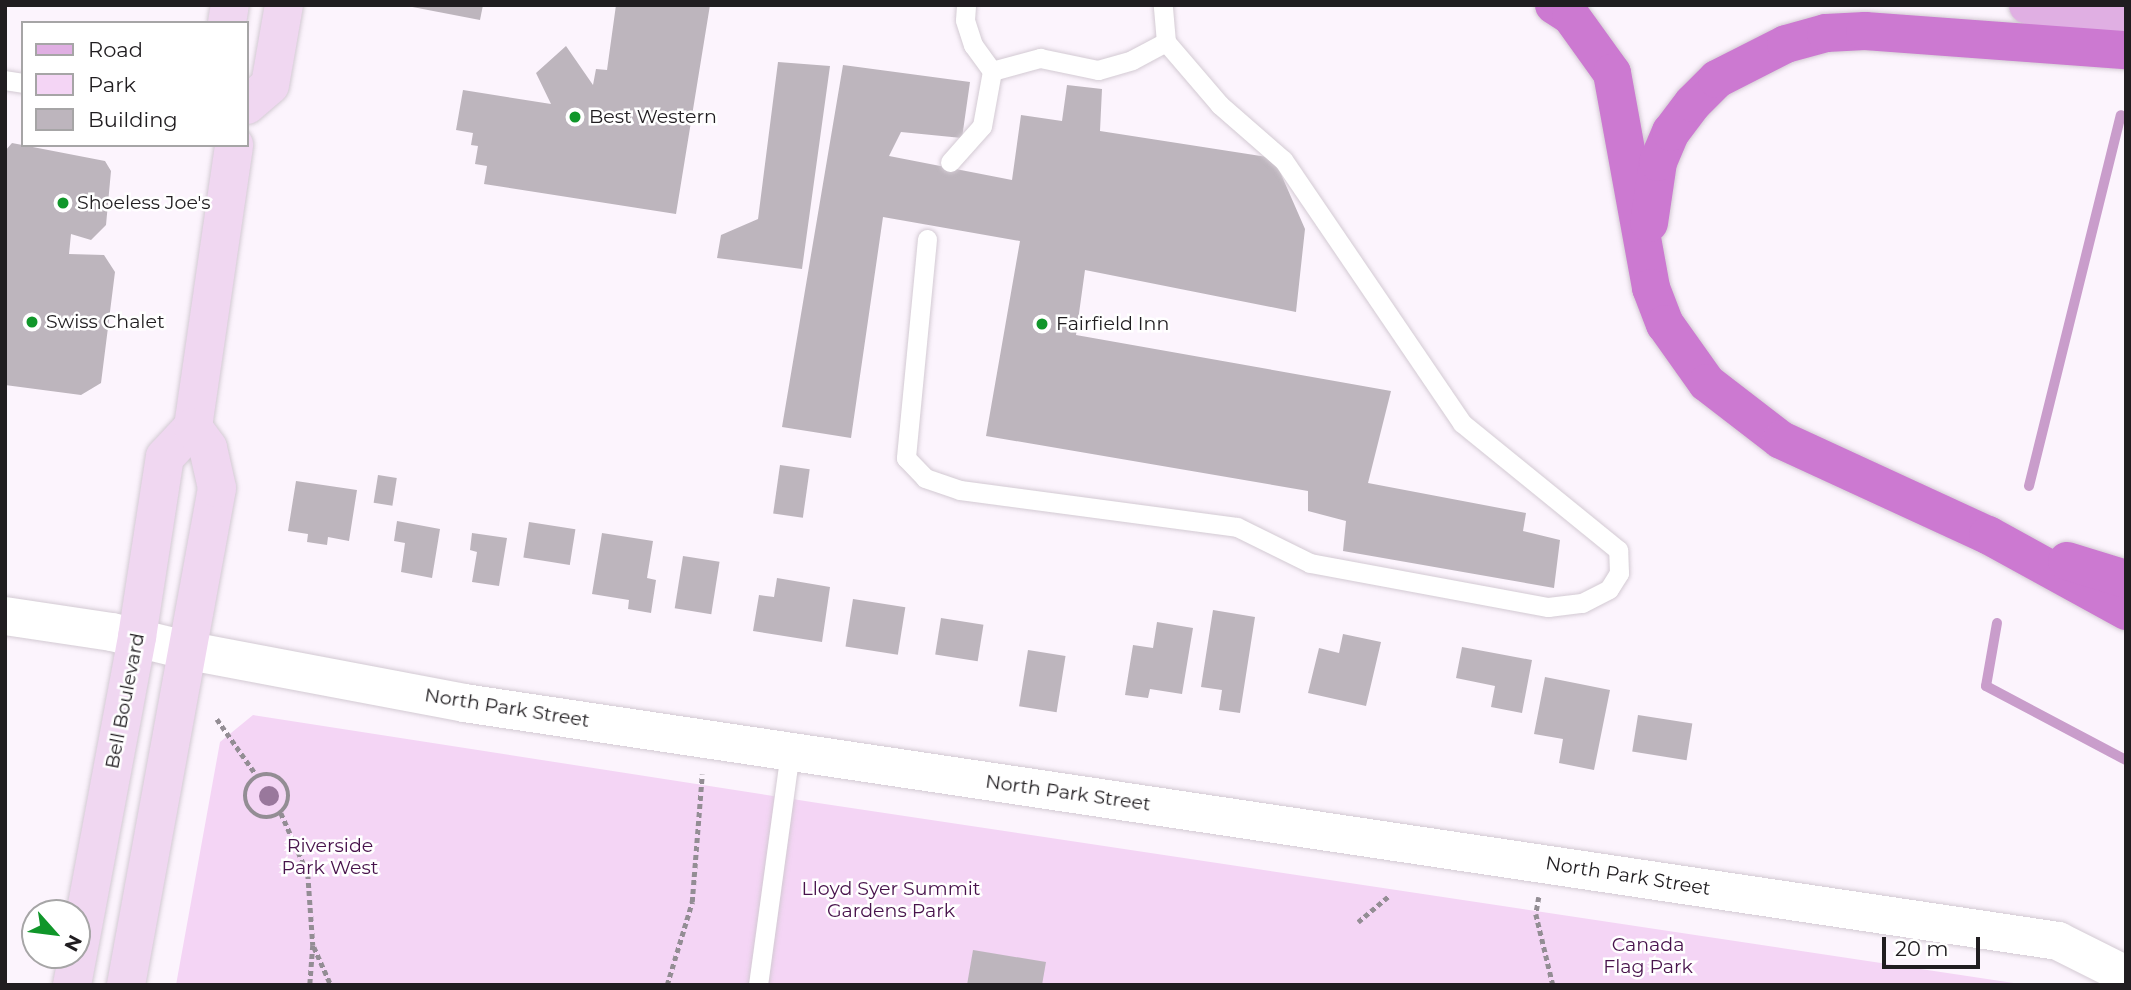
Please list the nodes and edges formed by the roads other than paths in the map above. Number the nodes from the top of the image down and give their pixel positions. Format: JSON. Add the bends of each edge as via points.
{"nodes":[{"id":1,"x":284,"y":5,"type":"edge"},
{"id":2,"x":967,"y":5,"type":"edge"},
{"id":3,"x":1163,"y":5,"type":"edge"},
{"id":4,"x":1554,"y":5,"type":"edge"},
{"id":5,"x":2028,"y":5,"type":"edge"},
{"id":6,"x":2126,"y":21,"type":"edge"},
{"id":7,"x":1166,"y":42,"type":"junction"},
{"id":8,"x":2126,"y":50,"type":"edge"},
{"id":9,"x":992,"y":71,"type":"junction"},
{"id":10,"x":248,"y":104,"type":"edge"},
{"id":11,"x":234,"y":147,"type":"edge"},
{"id":12,"x":950,"y":162,"type":"dead end"},
{"id":13,"x":927,"y":239,"type":"dead end"},
{"id":14,"x":1651,"y":288,"type":"junction"},
{"id":15,"x":193,"y":427,"type":"junction"},
{"id":16,"x":1988,"y":535,"type":"junction"},
{"id":17,"x":2126,"y":579,"type":"edge"},
{"id":18,"x":2126,"y":611,"type":"edge"},
{"id":19,"x":5,"y":616,"type":"edge"},
{"id":20,"x":137,"y":637,"type":"junction"},
{"id":21,"x":190,"y":650,"type":"junction"},
{"id":22,"x":790,"y":751,"type":"junction"},
{"id":23,"x":2126,"y":975,"type":"edge"},
{"id":24,"x":72,"y":985,"type":"edge"},
{"id":25,"x":126,"y":985,"type":"edge"},
{"id":26,"x":758,"y":985,"type":"edge"}],
"edges":[{"from":1,"to":10,"type":"main road","via":[[270,85]]},
{"from":2,"to":9,"type":"lane","via":[[965,20],[973,45]]},
{"from":3,"to":7,"type":"lane"},
{"from":4,"to":14,"type":"highway","via":[[1579,24],[1612,73]]},
{"from":5,"to":6,"type":"main road"},
{"from":7,"to":9,"type":"lane","via":[[1098,70],[1040,58]]},
{"from":7,"to":13,"type":"lane","via":[[1220,105],[1283,160],[1462,423],[1618,550],[1619,573],[1609,589],[1583,603],[1548,607],[1310,563],[1237,527],[960,490],[925,478],[906,458]]},
{"from":8,"to":14,"type":"highway","via":[[1865,31],[1826,33],[1752,59],[1717,79],[1671,132],[1651,191]]},
{"from":9,"to":12,"type":"lane","via":[[982,126]]},
{"from":11,"to":15,"type":"main road"},
{"from":14,"to":16,"type":"highway","via":[[1665,324],[1686,357],[1740,412],[1832,466]]},
{"from":15,"to":20,"type":"main road","name":"Bell Boulevard","via":[[165,457]]},
{"from":15,"to":21,"type":"main road","via":[[208,447],[217,488]]},
{"from":16,"to":17,"type":"highway"},
{"from":16,"to":18,"type":"highway"},
{"from":19,"to":20,"type":"street","name":"North Park Street"},
{"from":20,"to":21,"type":"street","name":"North Park Street"},
{"from":20,"to":24,"type":"main road","name":"Bell Boulevard"},
{"from":21,"to":22,"type":"street","name":"North Park Street","via":[[464,703]]},
{"from":21,"to":25,"type":"main road"},
{"from":22,"to":23,"type":"street","name":"North Park Street","via":[[2058,941]]},
{"from":22,"to":26,"type":"lane"}]}
